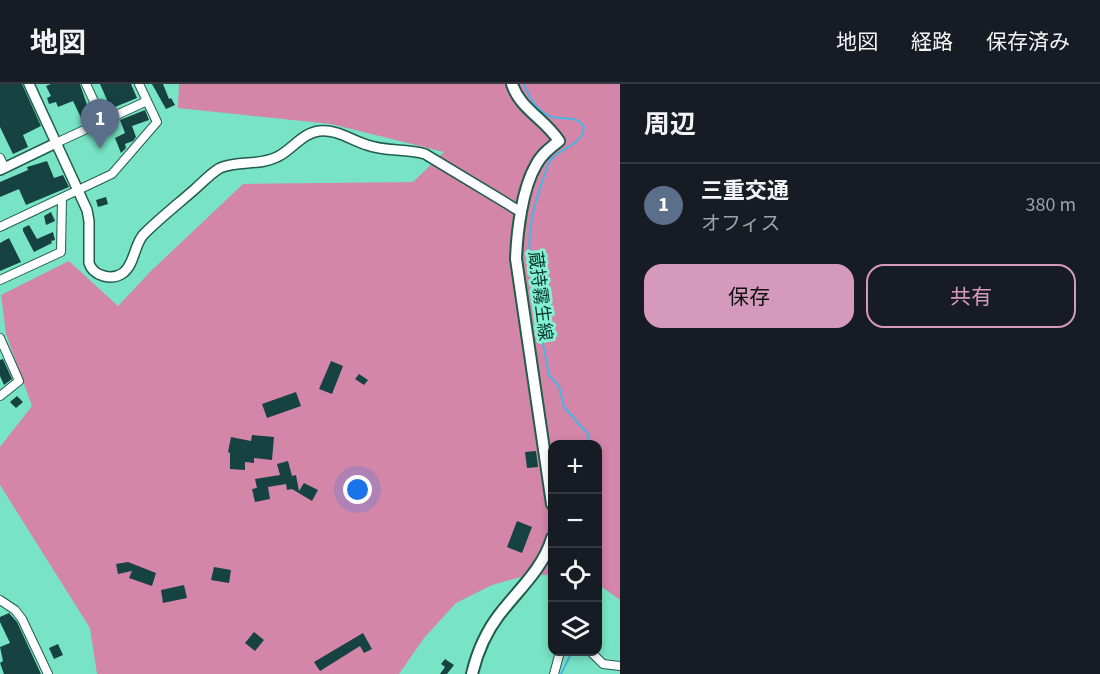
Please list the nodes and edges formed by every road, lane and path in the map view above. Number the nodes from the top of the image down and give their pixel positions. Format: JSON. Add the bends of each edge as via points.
{"nodes":[{"id":1,"x":29,"y":84,"type":"edge"},
{"id":2,"x":86,"y":84,"type":"edge"},
{"id":3,"x":139,"y":84,"type":"edge"},
{"id":4,"x":512,"y":84,"type":"edge"},
{"id":5,"x":147,"y":101,"type":"junction"},
{"id":6,"x":103,"y":121,"type":"junction"},
{"id":7,"x":56,"y":143,"type":"junction"},
{"id":8,"x":0,"y":158,"type":"edge"},
{"id":9,"x":2,"y":169,"type":"edge"},
{"id":10,"x":79,"y":190,"type":"junction"},
{"id":11,"x":62,"y":198,"type":"junction"},
{"id":12,"x":521,"y":212,"type":"junction"},
{"id":13,"x":0,"y":227,"type":"edge"},
{"id":14,"x":0,"y":280,"type":"edge"},
{"id":15,"x":0,"y":338,"type":"edge"},
{"id":16,"x":0,"y":396,"type":"edge"},
{"id":17,"x":551,"y":494,"type":"edge"},
{"id":18,"x":548,"y":556,"type":"edge"},
{"id":19,"x":0,"y":600,"type":"edge"},
{"id":20,"x":559,"y":656,"type":"edge"},
{"id":21,"x":596,"y":656,"type":"edge"},
{"id":22,"x":620,"y":666,"type":"edge"},
{"id":23,"x":48,"y":674,"type":"edge"},
{"id":24,"x":472,"y":674,"type":"edge"},
{"id":25,"x":554,"y":674,"type":"edge"}],
"edges":[{"from":1,"to":7,"type":"street"},
{"from":2,"to":6,"type":"street"},
{"from":3,"to":5,"type":"street"},
{"from":4,"to":12,"type":"main road","name":"蔵持霧生線","via":[[521,102],[559,141],[536,164]]},
{"from":5,"to":6,"type":"street"},
{"from":5,"to":10,"type":"street","via":[[157,122],[112,174]]},
{"from":6,"to":7,"type":"street"},
{"from":7,"to":9,"type":"street"},
{"from":7,"to":10,"type":"street"},
{"from":8,"to":9,"type":"street"},
{"from":10,"to":11,"type":"street"},
{"from":10,"to":12,"type":"street","via":[[88,214],[90,268],[111,277],[126,271],[142,236],[216,171],[232,164],[276,158],[316,132],[334,132],[375,148],[425,154]]},
{"from":11,"to":13,"type":"street"},
{"from":11,"to":14,"type":"street","via":[[61,252]]},
{"from":12,"to":17,"type":"main road","name":"蔵持霧生線","via":[[516,259]]},
{"from":15,"to":16,"type":"street","via":[[19,381]]},
{"from":18,"to":24,"type":"main road","via":[[490,628]]},
{"from":19,"to":23,"type":"street","via":[[22,619]]},
{"from":20,"to":25,"type":"street"},
{"from":21,"to":22,"type":"street","via":[[603,664]]}]}
